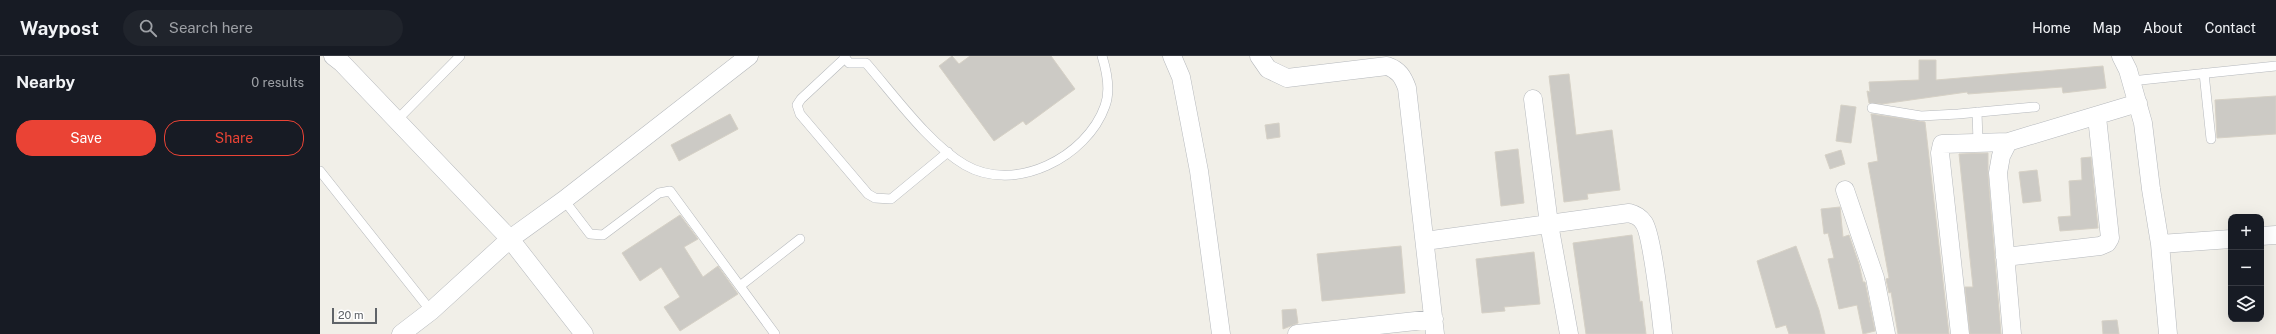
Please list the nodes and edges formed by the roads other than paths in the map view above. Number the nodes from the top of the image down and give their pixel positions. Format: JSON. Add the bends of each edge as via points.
{"nodes":[{"id":1,"x":333,"y":56,"type":"edge"},
{"id":2,"x":460,"y":56,"type":"edge"},
{"id":3,"x":749,"y":56,"type":"edge"},
{"id":4,"x":1102,"y":56,"type":"edge"},
{"id":5,"x":1172,"y":56,"type":"edge"},
{"id":6,"x":1175,"y":56,"type":"edge"},
{"id":7,"x":1260,"y":56,"type":"edge"},
{"id":8,"x":2122,"y":56,"type":"edge"},
{"id":9,"x":845,"y":57,"type":"edge"},
{"id":10,"x":867,"y":60,"type":"edge"},
{"id":11,"x":2276,"y":66,"type":"edge"},
{"id":12,"x":2204,"y":73,"type":"junction"},
{"id":13,"x":1181,"y":77,"type":"junction"},
{"id":14,"x":2131,"y":81,"type":"junction"},
{"id":15,"x":1533,"y":99,"type":"dead end"},
{"id":16,"x":2138,"y":103,"type":"junction"},
{"id":17,"x":2035,"y":107,"type":"dead end"},
{"id":18,"x":1872,"y":108,"type":"dead end"},
{"id":19,"x":1977,"y":112,"type":"junction"},
{"id":20,"x":2097,"y":117,"type":"junction"},
{"id":21,"x":398,"y":119,"type":"junction"},
{"id":22,"x":2211,"y":139,"type":"dead end"},
{"id":23,"x":1978,"y":142,"type":"junction"},
{"id":24,"x":2008,"y":142,"type":"junction"},
{"id":25,"x":948,"y":152,"type":"junction"},
{"id":26,"x":320,"y":170,"type":"edge"},
{"id":27,"x":1845,"y":190,"type":"dead end"},
{"id":28,"x":564,"y":200,"type":"junction"},
{"id":29,"x":1549,"y":224,"type":"junction"},
{"id":30,"x":2276,"y":235,"type":"edge"},
{"id":31,"x":2264,"y":236,"type":"edge"},
{"id":32,"x":2228,"y":238,"type":"edge"},
{"id":33,"x":510,"y":239,"type":"junction"},
{"id":34,"x":800,"y":239,"type":"dead end"},
{"id":35,"x":1425,"y":241,"type":"junction"},
{"id":36,"x":2160,"y":244,"type":"junction"},
{"id":37,"x":2005,"y":257,"type":"junction"},
{"id":38,"x":740,"y":286,"type":"junction"},
{"id":39,"x":430,"y":310,"type":"junction"},
{"id":40,"x":1434,"y":326,"type":"edge"},
{"id":41,"x":401,"y":334,"type":"edge"},
{"id":42,"x":584,"y":334,"type":"edge"},
{"id":43,"x":775,"y":334,"type":"edge"},
{"id":44,"x":1221,"y":334,"type":"edge"},
{"id":45,"x":1297,"y":334,"type":"edge"},
{"id":46,"x":1569,"y":334,"type":"edge"},
{"id":47,"x":1664,"y":334,"type":"edge"},
{"id":48,"x":1886,"y":334,"type":"edge"},
{"id":49,"x":1960,"y":334,"type":"edge"},
{"id":50,"x":2012,"y":334,"type":"edge"},
{"id":51,"x":2168,"y":334,"type":"edge"}],
"edges":[{"from":1,"to":21,"type":"street"},
{"from":2,"to":21,"type":"lane"},
{"from":3,"to":28,"type":"street"},
{"from":4,"to":25,"type":"lane","via":[[1108,76],[1106,105],[1094,128],[1059,160],[1038,171],[1012,175],[988,173],[966,166]]},
{"from":5,"to":13,"type":"street"},
{"from":6,"to":13,"type":"street"},
{"from":7,"to":35,"type":"street","via":[[1268,69],[1287,78],[1373,66],[1395,68],[1407,88]]},
{"from":8,"to":14,"type":"street"},
{"from":9,"to":10,"type":"lane","via":[[850,63]]},
{"from":9,"to":25,"type":"lane","via":[[800,99],[798,105],[800,114],[868,194],[875,198],[891,199]]},
{"from":10,"to":25,"type":"lane","via":[[939,145]]},
{"from":11,"to":12,"type":"lane"},
{"from":12,"to":14,"type":"lane"},
{"from":12,"to":22,"type":"lane"},
{"from":13,"to":44,"type":"street","via":[[1199,171]]},
{"from":14,"to":16,"type":"street"},
{"from":15,"to":29,"type":"street"},
{"from":16,"to":20,"type":"street"},
{"from":16,"to":36,"type":"street"},
{"from":17,"to":19,"type":"lane"},
{"from":18,"to":19,"type":"lane","via":[[1921,116]]},
{"from":19,"to":23,"type":"lane"},
{"from":20,"to":24,"type":"street"},
{"from":20,"to":37,"type":"street","via":[[2110,238],[2107,243],[2100,246]]},
{"from":21,"to":33,"type":"street"},
{"from":23,"to":24,"type":"street"},
{"from":23,"to":49,"type":"street","via":[[1942,144],[1940,152]]},
{"from":24,"to":37,"type":"street","via":[[2001,156],[1998,173]]},
{"from":26,"to":39,"type":"lane"},
{"from":27,"to":48,"type":"street","via":[[1875,278]]},
{"from":28,"to":33,"type":"street"},
{"from":28,"to":38,"type":"lane","via":[[590,234],[597,236],[603,235],[659,193],[670,191]]},
{"from":29,"to":35,"type":"street"},
{"from":29,"to":46,"type":"street"},
{"from":29,"to":47,"type":"street","via":[[1629,213],[1637,216],[1645,224]]},
{"from":30,"to":31,"type":"street"},
{"from":32,"to":36,"type":"street"},
{"from":33,"to":39,"type":"street"},
{"from":33,"to":42,"type":"street"},
{"from":34,"to":38,"type":"lane"},
{"from":35,"to":40,"type":"street"},
{"from":36,"to":51,"type":"street"},
{"from":37,"to":50,"type":"street"},
{"from":38,"to":43,"type":"lane"},
{"from":39,"to":41,"type":"street"},
{"from":40,"to":45,"type":"street"}]}
